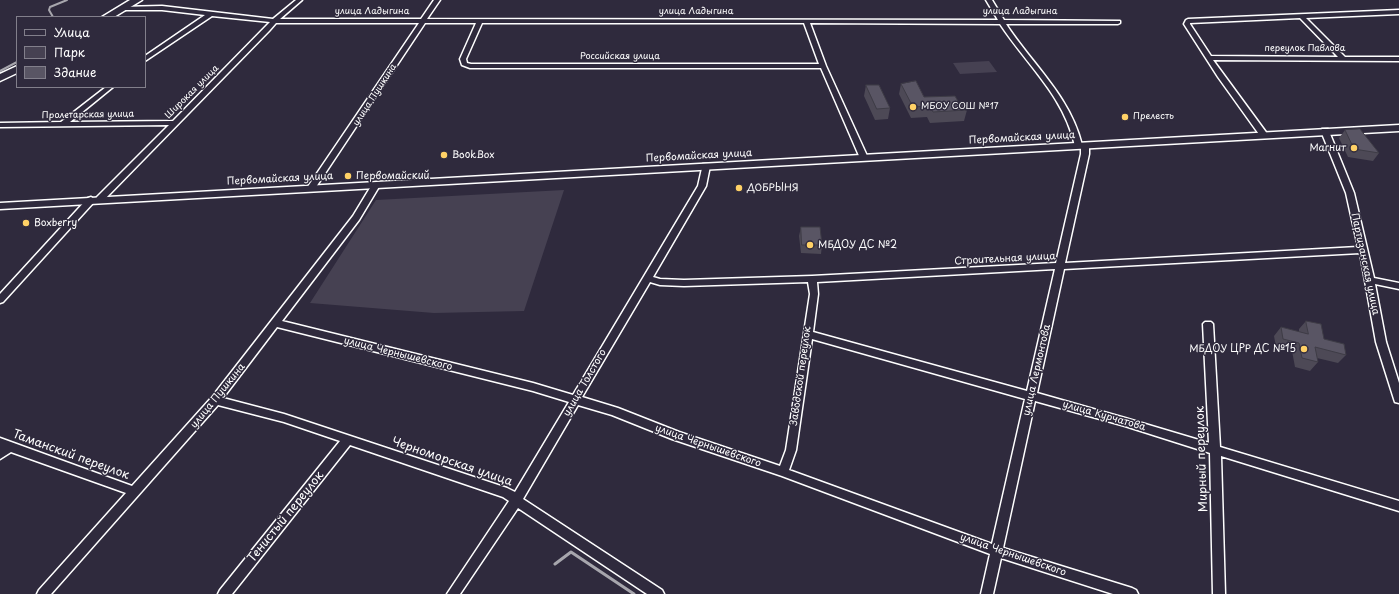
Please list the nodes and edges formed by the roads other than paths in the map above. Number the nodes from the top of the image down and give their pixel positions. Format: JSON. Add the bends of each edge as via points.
{"nodes":[{"id":1,"x":137,"y":0,"type":"edge"},
{"id":2,"x":299,"y":0,"type":"edge"},
{"id":3,"x":437,"y":0,"type":"edge"},
{"id":4,"x":989,"y":0,"type":"edge"},
{"id":5,"x":122,"y":8,"type":"junction"},
{"id":6,"x":1399,"y":12,"type":"edge"},
{"id":7,"x":212,"y":13,"type":"junction"},
{"id":8,"x":109,"y":16,"type":"edge"},
{"id":9,"x":1301,"y":16,"type":"junction"},
{"id":10,"x":274,"y":20,"type":"junction"},
{"id":11,"x":423,"y":21,"type":"junction"},
{"id":12,"x":480,"y":21,"type":"junction"},
{"id":13,"x":806,"y":21,"type":"junction"},
{"id":14,"x":999,"y":21,"type":"junction"},
{"id":15,"x":1118,"y":22,"type":"dead end"},
{"id":16,"x":1210,"y":58,"type":"junction"},
{"id":17,"x":1343,"y":58,"type":"junction"},
{"id":18,"x":146,"y":59,"type":"edge"},
{"id":19,"x":1399,"y":59,"type":"edge"},
{"id":20,"x":823,"y":66,"type":"junction"},
{"id":21,"x":16,"y":70,"type":"edge"},
{"id":22,"x":0,"y":78,"type":"edge"},
{"id":23,"x":109,"y":88,"type":"edge"},
{"id":24,"x":176,"y":123,"type":"junction"},
{"id":25,"x":0,"y":125,"type":"edge"},
{"id":26,"x":62,"y":125,"type":"junction"},
{"id":27,"x":1399,"y":128,"type":"edge"},
{"id":28,"x":1325,"y":131,"type":"junction"},
{"id":29,"x":1264,"y":135,"type":"junction"},
{"id":30,"x":1082,"y":146,"type":"junction"},
{"id":31,"x":864,"y":158,"type":"junction"},
{"id":32,"x":706,"y":166,"type":"junction"},
{"id":33,"x":376,"y":185,"type":"junction"},
{"id":34,"x":311,"y":188,"type":"junction"},
{"id":35,"x":95,"y":200,"type":"junction"},
{"id":36,"x":0,"y":206,"type":"edge"},
{"id":37,"x":1364,"y":250,"type":"junction"},
{"id":38,"x":1060,"y":267,"type":"junction"},
{"id":39,"x":647,"y":278,"type":"junction"},
{"id":40,"x":812,"y":279,"type":"junction"},
{"id":41,"x":1370,"y":280,"type":"junction"},
{"id":42,"x":1399,"y":286,"type":"edge"},
{"id":43,"x":0,"y":300,"type":"edge"},
{"id":44,"x":276,"y":323,"type":"junction"},
{"id":45,"x":1208,"y":324,"type":"dead end"},
{"id":46,"x":807,"y":334,"type":"junction"},
{"id":47,"x":1031,"y":396,"type":"junction"},
{"id":48,"x":1399,"y":399,"type":"edge"},
{"id":49,"x":216,"y":400,"type":"junction"},
{"id":50,"x":576,"y":400,"type":"junction"},
{"id":51,"x":348,"y":439,"type":"junction"},
{"id":52,"x":5,"y":445,"type":"edge"},
{"id":53,"x":1215,"y":448,"type":"junction"},
{"id":54,"x":0,"y":454,"type":"edge"},
{"id":55,"x":783,"y":472,"type":"junction"},
{"id":56,"x":133,"y":491,"type":"junction"},
{"id":57,"x":517,"y":499,"type":"junction"},
{"id":58,"x":1399,"y":506,"type":"edge"},
{"id":59,"x":996,"y":551,"type":"junction"},
{"id":60,"x":43,"y":594,"type":"edge"},
{"id":61,"x":224,"y":594,"type":"edge"},
{"id":62,"x":453,"y":594,"type":"edge"},
{"id":63,"x":658,"y":594,"type":"edge"},
{"id":64,"x":987,"y":594,"type":"edge"},
{"id":65,"x":1132,"y":594,"type":"edge"},
{"id":66,"x":1219,"y":594,"type":"edge"}],
"edges":[{"from":1,"to":5,"type":"highway"},
{"from":2,"to":10,"type":"street","name":"Широкая улица"},
{"from":3,"to":11,"type":"street","name":"улица Пушкина"},
{"from":4,"to":14,"type":"street","name":"улица Лермонтова"},
{"from":5,"to":7,"type":"street","name":"улица Ладыгина","via":[[162,8]]},
{"from":5,"to":8,"type":"highway"},
{"from":6,"to":9,"type":"street"},
{"from":7,"to":10,"type":"street","name":"улица Ладыгина"},
{"from":7,"to":18,"type":"street"},
{"from":9,"to":16,"type":"street","via":[[1188,21],[1187,24]]},
{"from":9,"to":17,"type":"street"},
{"from":10,"to":11,"type":"street","name":"улица Ладыгина"},
{"from":10,"to":24,"type":"street","name":"Широкая улица"},
{"from":11,"to":12,"type":"street","name":"улица Ладыгина"},
{"from":11,"to":34,"type":"street","name":"улица Пушкина"},
{"from":12,"to":13,"type":"street","name":"улица Ладыгина"},
{"from":12,"to":20,"type":"street","name":"Российская улица","via":[[462,59],[464,64],[470,66]]},
{"from":13,"to":14,"type":"street","name":"улица Ладыгина"},
{"from":13,"to":20,"type":"street"},
{"from":14,"to":15,"type":"street","name":"улица Ладыгина"},
{"from":14,"to":30,"type":"street","name":"улица Лермонтова","via":[[1066,109]]},
{"from":16,"to":17,"type":"street","name":"переулок Павлова"},
{"from":16,"to":29,"type":"street"},
{"from":17,"to":19,"type":"street","name":"переулок Павлова"},
{"from":20,"to":31,"type":"street"},
{"from":21,"to":22,"type":"highway"},
{"from":23,"to":26,"type":"street"},
{"from":24,"to":26,"type":"street","name":"Пролетарская улица"},
{"from":24,"to":35,"type":"street","name":"Широкая улица"},
{"from":25,"to":26,"type":"street","name":"Пролетарская улица"},
{"from":27,"to":28,"type":"street","name":"Первомайская улица"},
{"from":28,"to":29,"type":"street","name":"Первомайская улица"},
{"from":28,"to":37,"type":"street","name":"Партизанская улица","via":[[1350,193]]},
{"from":29,"to":30,"type":"street","name":"Первомайская улица"},
{"from":30,"to":31,"type":"street","name":"Первомайская улица"},
{"from":30,"to":38,"type":"street","name":"улица Лермонтова","via":[[1085,154]]},
{"from":31,"to":32,"type":"street","name":"Первомайская улица"},
{"from":32,"to":33,"type":"street","name":"Первомайская улица"},
{"from":32,"to":39,"type":"street","name":"улица Толстого","via":[[702,186]]},
{"from":33,"to":34,"type":"street","name":"Первомайская улица"},
{"from":33,"to":44,"type":"street","name":"улица Пушкина","via":[[356,218]]},
{"from":34,"to":35,"type":"street","name":"Первомайская улица"},
{"from":35,"to":36,"type":"street","name":"Первомайская улица"},
{"from":35,"to":43,"type":"street","name":"Широкая улица"},
{"from":37,"to":38,"type":"street","name":"Строительная улица"},
{"from":37,"to":41,"type":"street","name":"Партизанская улица"},
{"from":38,"to":40,"type":"street","name":"Строительная улица"},
{"from":38,"to":47,"type":"street","name":"улица Лермонтова"},
{"from":39,"to":40,"type":"street","name":"Строительная улица","via":[[660,282],[684,283]]},
{"from":39,"to":50,"type":"street","name":"улица Толстого"},
{"from":40,"to":46,"type":"street","name":"Заводской переулок","via":[[814,294]]},
{"from":41,"to":42,"type":"street"},
{"from":41,"to":48,"type":"street","name":"Партизанская улица","via":[[1381,342]]},
{"from":44,"to":49,"type":"street","name":"улица Пушкина"},
{"from":44,"to":50,"type":"street","name":"улица Чернышевского"},
{"from":45,"to":53,"type":"street","name":"Мирный переулок"},
{"from":46,"to":47,"type":"street","name":"улица Курчатова"},
{"from":46,"to":55,"type":"street","name":"Заводской переулок","via":[[791,450]]},
{"from":47,"to":53,"type":"street","name":"улица Курчатова"},
{"from":47,"to":59,"type":"street","name":"улица Лермонтова"},
{"from":49,"to":51,"type":"street","name":"Черноморская улица","via":[[284,418]]},
{"from":49,"to":56,"type":"street","name":"улица Пушкина"},
{"from":50,"to":55,"type":"street","name":"улица Чернышевского","via":[[614,411],[676,436]]},
{"from":50,"to":57,"type":"street","name":"улица Толстого"},
{"from":51,"to":57,"type":"street","name":"Черноморская улица","via":[[507,493]]},
{"from":51,"to":61,"type":"street","name":"Тенистый переулок"},
{"from":52,"to":54,"type":"street"},
{"from":52,"to":56,"type":"street","name":"Таманский переулок"},
{"from":53,"to":58,"type":"street","name":"улица Курчатова"},
{"from":53,"to":66,"type":"street","name":"Мирный переулок"},
{"from":55,"to":59,"type":"street","name":"улица Чернышевского"},
{"from":56,"to":60,"type":"street","name":"улица Пушкина"},
{"from":57,"to":62,"type":"street","name":"улица Толстого"},
{"from":57,"to":63,"type":"street","name":"Черноморская улица"},
{"from":59,"to":64,"type":"street","name":"улица Лермонтова"},
{"from":59,"to":65,"type":"street","name":"улица Чернышевского"}]}
